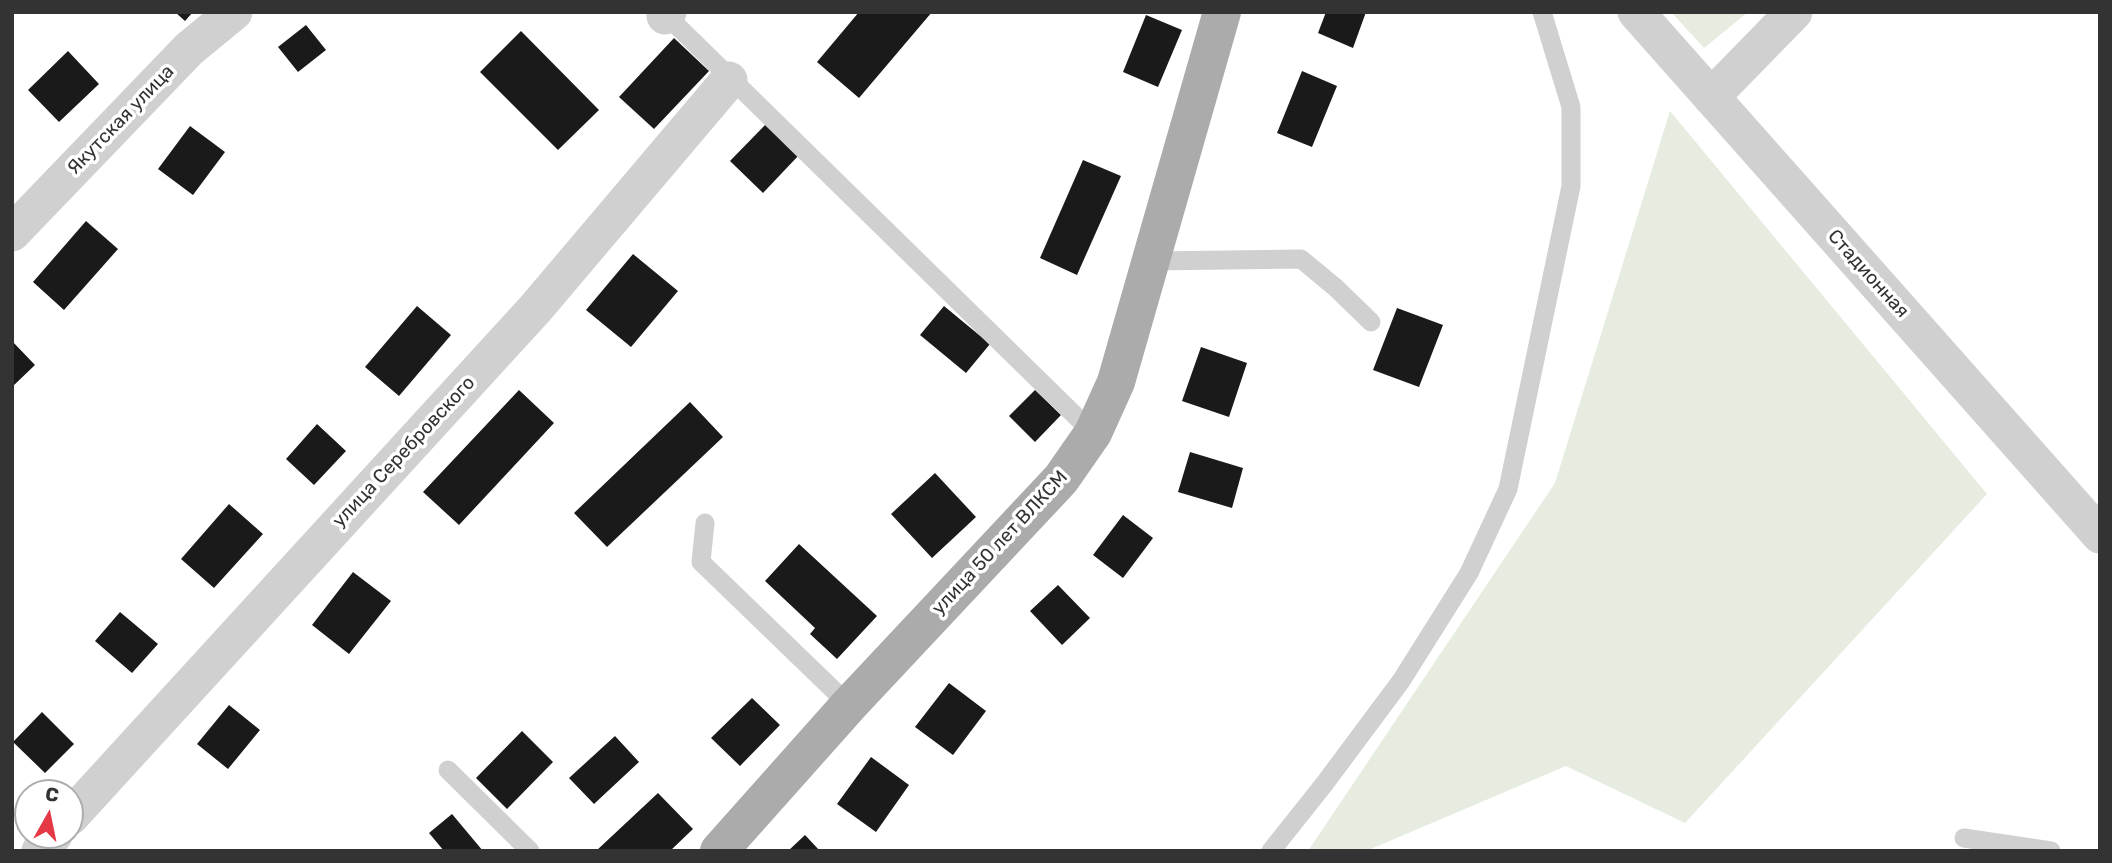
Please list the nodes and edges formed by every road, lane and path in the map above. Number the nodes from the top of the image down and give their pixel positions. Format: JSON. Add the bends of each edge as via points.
{"nodes":[{"id":1,"x":234,"y":12,"type":"edge"},
{"id":2,"x":1222,"y":12,"type":"edge"},
{"id":3,"x":1542,"y":12,"type":"edge"},
{"id":4,"x":1636,"y":12,"type":"edge"},
{"id":5,"x":1794,"y":12,"type":"edge"},
{"id":6,"x":665,"y":13,"type":"edge"},
{"id":7,"x":729,"y":80,"type":"junction"},
{"id":8,"x":1711,"y":97,"type":"junction"},
{"id":9,"x":12,"y":233,"type":"edge"},
{"id":10,"x":1152,"y":261,"type":"junction"},
{"id":11,"x":1371,"y":322,"type":"dead end"},
{"id":12,"x":1093,"y":433,"type":"junction"},
{"id":13,"x":705,"y":523,"type":"dead end"},
{"id":14,"x":2098,"y":529,"type":"edge"},
{"id":15,"x":849,"y":705,"type":"junction"},
{"id":16,"x":448,"y":770,"type":"dead end"},
{"id":17,"x":84,"y":802,"type":"edge"},
{"id":18,"x":1964,"y":838,"type":"dead end"},
{"id":19,"x":530,"y":851,"type":"edge"},
{"id":20,"x":719,"y":851,"type":"edge"},
{"id":21,"x":1271,"y":851,"type":"edge"},
{"id":22,"x":2052,"y":851,"type":"edge"}],
"edges":[{"from":1,"to":9,"type":"street","name":"Якутская улица","via":[[189,49]]},
{"from":2,"to":10,"type":"main road","name":"улица 50 лет ВЛКСМ"},
{"from":3,"to":21,"type":"lane","via":[[1571,107],[1571,186],[1508,489],[1469,573],[1401,681]]},
{"from":4,"to":8,"type":"street","name":"Стадионная"},
{"from":5,"to":8,"type":"street"},
{"from":6,"to":7,"type":"lane"},
{"from":7,"to":12,"type":"lane"},
{"from":7,"to":17,"type":"street","name":"улица Серебровского","via":[[535,309]]},
{"from":8,"to":14,"type":"street","name":"Стадионная"},
{"from":10,"to":11,"type":"lane","via":[[1301,259]]},
{"from":10,"to":12,"type":"main road","name":"улица 50 лет ВЛКСМ","via":[[1116,382]]},
{"from":12,"to":15,"type":"main road","name":"улица 50 лет ВЛКСМ","via":[[1061,479]]},
{"from":13,"to":15,"type":"lane","via":[[702,562]]},
{"from":15,"to":20,"type":"main road","name":"улица 50 лет ВЛКСМ"},
{"from":16,"to":19,"type":"lane"},
{"from":18,"to":22,"type":"lane"}]}
